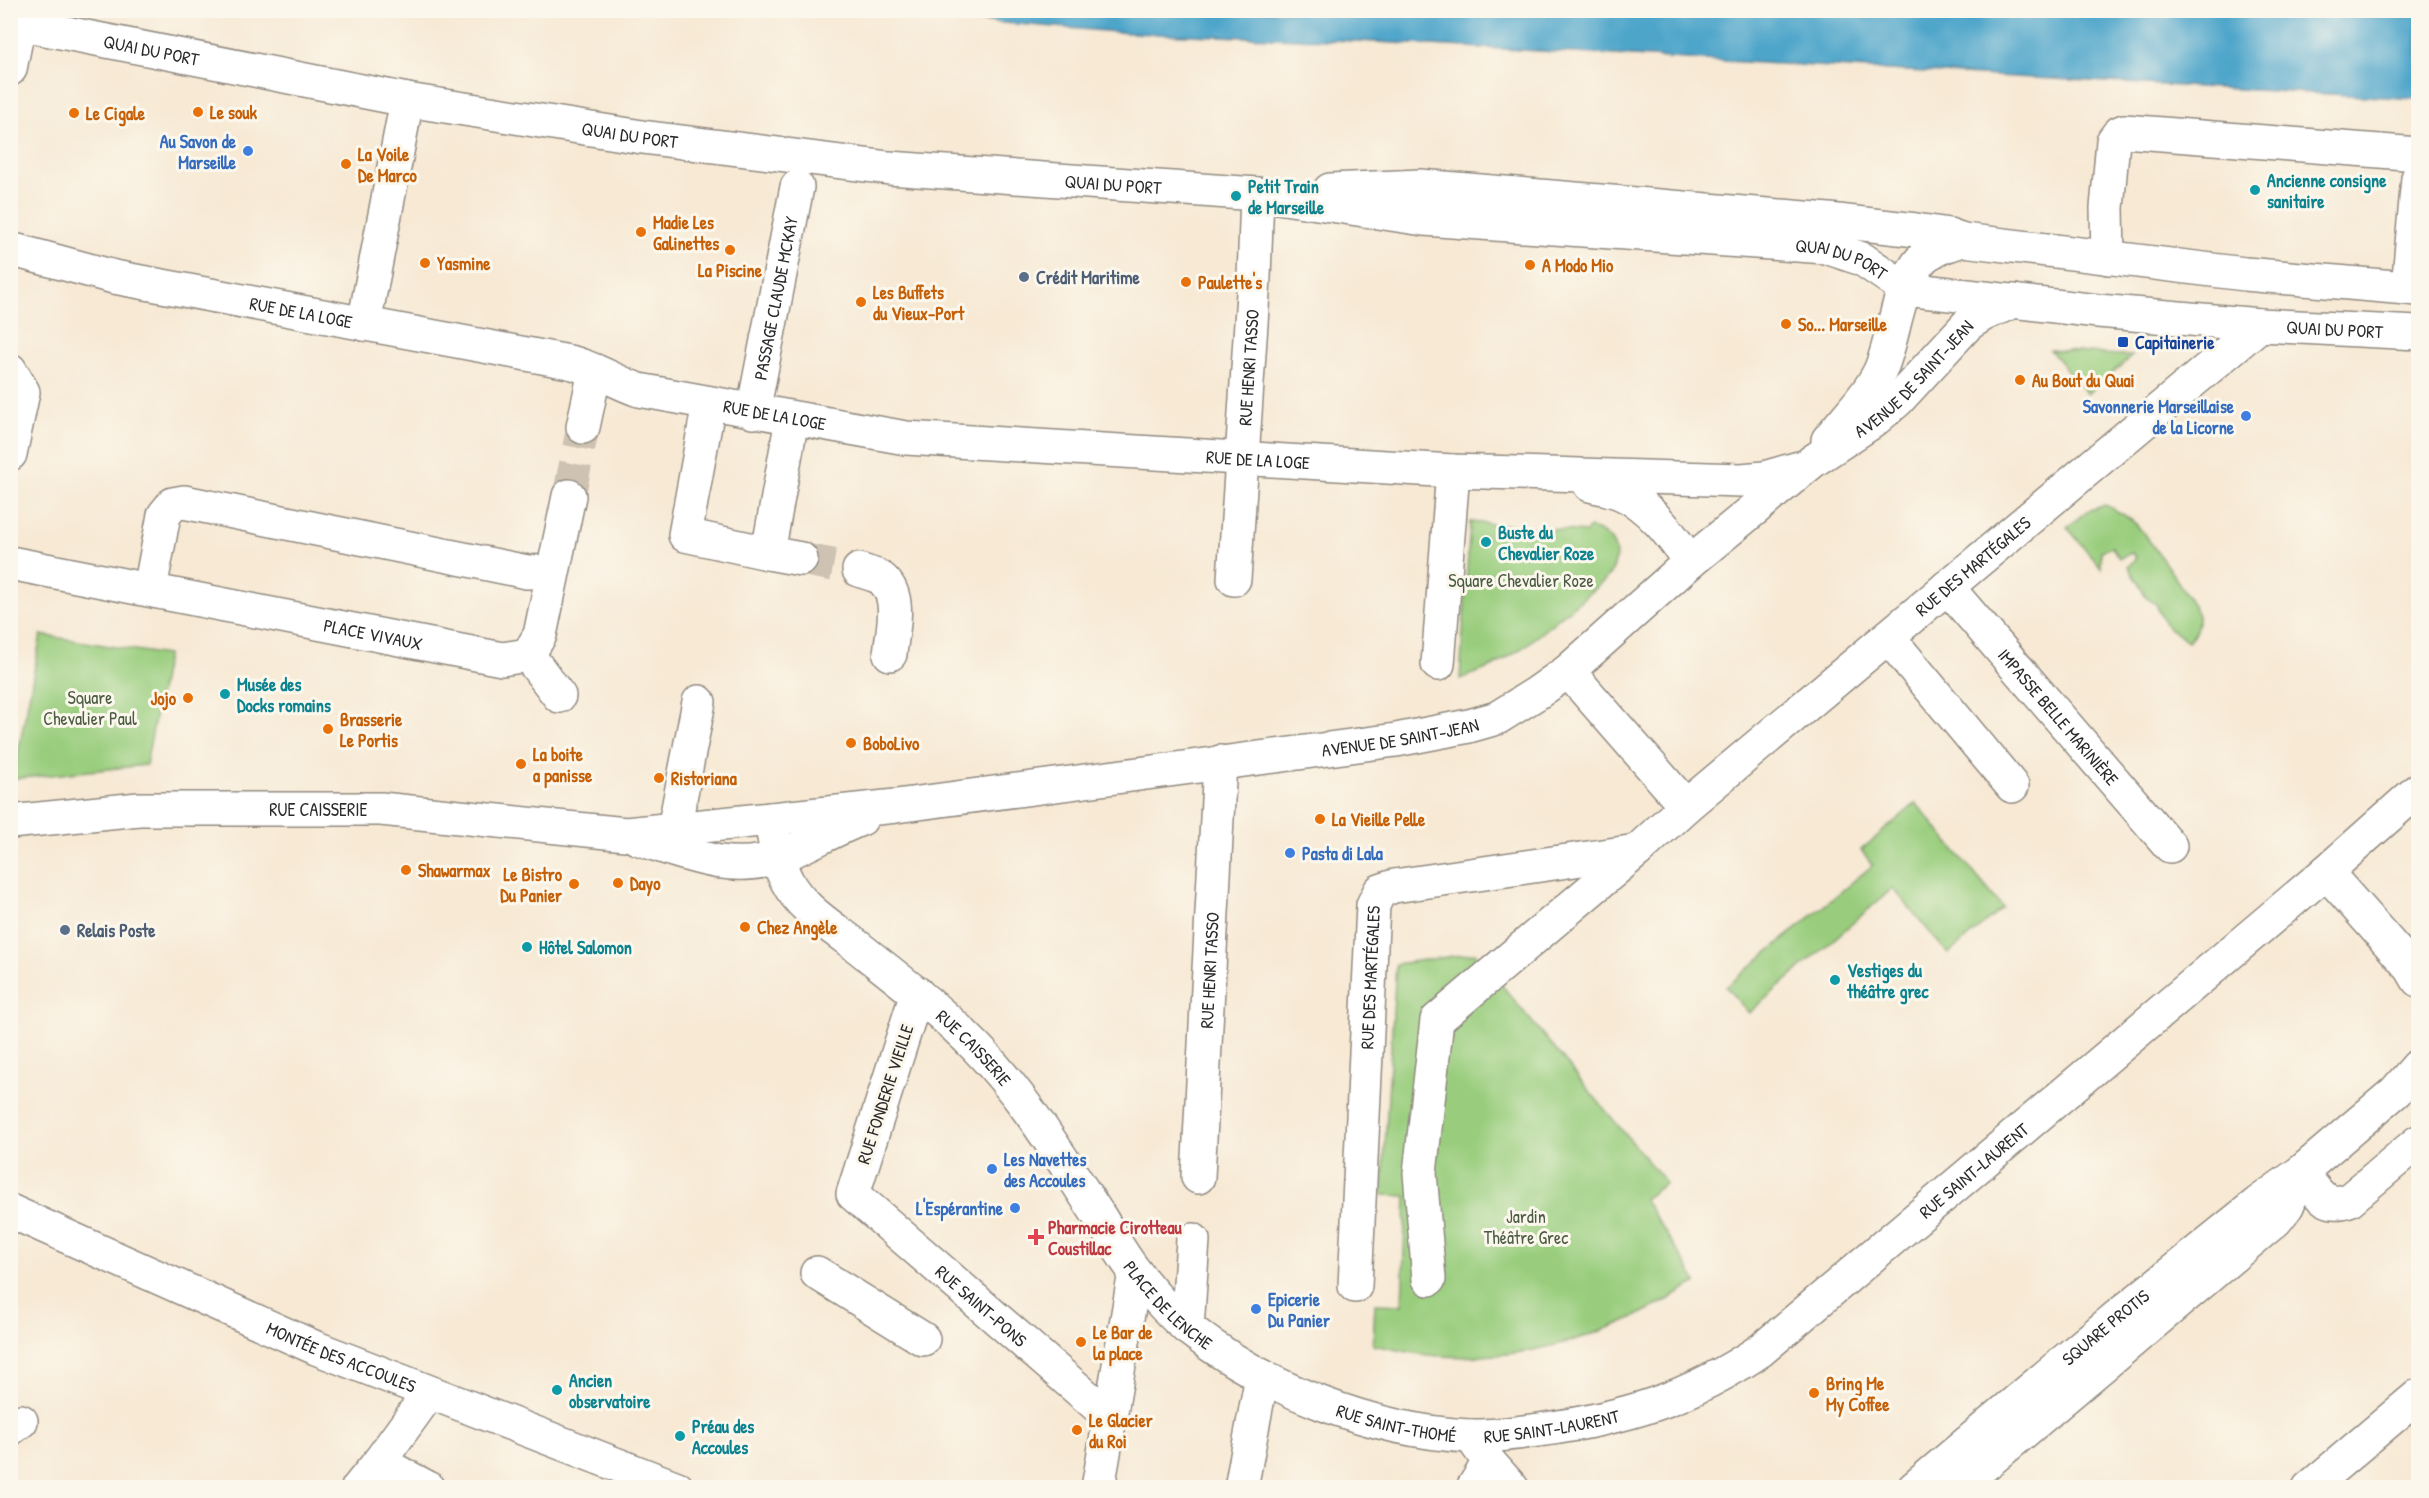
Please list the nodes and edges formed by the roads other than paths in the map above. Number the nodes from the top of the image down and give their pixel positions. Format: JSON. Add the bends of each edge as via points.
{"nodes":[{"id":1,"x":15,"y":22,"type":"edge"},
{"id":2,"x":10,"y":69,"type":"edge"},
{"id":3,"x":407,"y":100,"type":"junction"},
{"id":4,"x":2418,"y":154,"type":"edge"},
{"id":5,"x":2418,"y":178,"type":"edge"},
{"id":6,"x":797,"y":187,"type":"dead end"},
{"id":7,"x":1257,"y":194,"type":"junction"},
{"id":8,"x":1962,"y":240,"type":"junction"},
{"id":9,"x":12,"y":255,"type":"edge"},
{"id":10,"x":2108,"y":258,"type":"junction"},
{"id":11,"x":2413,"y":288,"type":"edge"},
{"id":12,"x":1906,"y":289,"type":"junction"},
{"id":13,"x":2014,"y":301,"type":"junction"},
{"id":14,"x":364,"y":324,"type":"junction"},
{"id":15,"x":2260,"y":325,"type":"junction"},
{"id":16,"x":2418,"y":333,"type":"edge"},
{"id":17,"x":10,"y":370,"type":"edge"},
{"id":18,"x":595,"y":371,"type":"junction"},
{"id":19,"x":709,"y":403,"type":"junction"},
{"id":20,"x":753,"y":412,"type":"junction"},
{"id":21,"x":792,"y":419,"type":"junction"},
{"id":22,"x":583,"y":427,"type":"tunnel mouth"},
{"id":23,"x":10,"y":454,"type":"edge"},
{"id":24,"x":1242,"y":459,"type":"junction"},
{"id":25,"x":1810,"y":463,"type":"junction"},
{"id":26,"x":1453,"y":471,"type":"junction"},
{"id":27,"x":1555,"y":475,"type":"junction"},
{"id":28,"x":569,"y":496,"type":"tunnel mouth"},
{"id":29,"x":768,"y":553,"type":"junction"},
{"id":30,"x":801,"y":559,"type":"tunnel mouth"},
{"id":31,"x":1690,"y":562,"type":"junction"},
{"id":32,"x":10,"y":563,"type":"edge"},
{"id":33,"x":859,"y":570,"type":"tunnel mouth"},
{"id":34,"x":553,"y":571,"type":"junction"},
{"id":35,"x":1234,"y":579,"type":"dead end"},
{"id":36,"x":1947,"y":588,"type":"junction"},
{"id":37,"x":150,"y":590,"type":"junction"},
{"id":38,"x":1888,"y":637,"type":"junction"},
{"id":39,"x":890,"y":654,"type":"dead end"},
{"id":40,"x":528,"y":655,"type":"junction"},
{"id":41,"x":1438,"y":664,"type":"dead end"},
{"id":42,"x":1568,"y":671,"type":"junction"},
{"id":43,"x":559,"y":696,"type":"dead end"},
{"id":44,"x":699,"y":702,"type":"dead end"},
{"id":45,"x":1220,"y":762,"type":"junction"},
{"id":46,"x":2012,"y":786,"type":"dead end"},
{"id":47,"x":2418,"y":790,"type":"edge"},
{"id":48,"x":896,"y":806,"type":"junction"},
{"id":49,"x":1686,"y":806,"type":"junction"},
{"id":50,"x":770,"y":819,"type":"junction"},
{"id":51,"x":10,"y":822,"type":"edge"},
{"id":52,"x":674,"y":829,"type":"junction"},
{"id":53,"x":626,"y":834,"type":"junction"},
{"id":54,"x":2170,"y":846,"type":"dead end"},
{"id":55,"x":1637,"y":851,"type":"junction"},
{"id":56,"x":779,"y":857,"type":"junction"},
{"id":57,"x":2326,"y":872,"type":"junction"},
{"id":58,"x":2418,"y":980,"type":"edge"},
{"id":59,"x":917,"y":993,"type":"junction"},
{"id":60,"x":2418,"y":1066,"type":"edge"},
{"id":61,"x":2418,"y":1142,"type":"edge"},
{"id":62,"x":2301,"y":1172,"type":"junction"},
{"id":63,"x":1198,"y":1177,"type":"dead end"},
{"id":64,"x":854,"y":1194,"type":"joint"},
{"id":65,"x":10,"y":1211,"type":"edge"},
{"id":66,"x":1193,"y":1240,"type":"dead end"},
{"id":67,"x":1135,"y":1272,"type":"junction"},
{"id":68,"x":817,"y":1273,"type":"dead end"},
{"id":69,"x":1430,"y":1279,"type":"dead end"},
{"id":70,"x":1355,"y":1286,"type":"dead end"},
{"id":71,"x":923,"y":1338,"type":"dead end"},
{"id":72,"x":1194,"y":1344,"type":"junction"},
{"id":73,"x":1262,"y":1376,"type":"junction"},
{"id":74,"x":429,"y":1393,"type":"junction"},
{"id":75,"x":2418,"y":1396,"type":"edge"},
{"id":76,"x":1110,"y":1417,"type":"junction"},
{"id":77,"x":379,"y":1462,"type":"junction"},
{"id":78,"x":1478,"y":1462,"type":"edge"},
{"id":79,"x":358,"y":1488,"type":"edge"},
{"id":80,"x":428,"y":1488,"type":"edge"},
{"id":81,"x":677,"y":1488,"type":"edge"},
{"id":82,"x":1098,"y":1488,"type":"edge"},
{"id":83,"x":1241,"y":1488,"type":"edge"},
{"id":84,"x":1512,"y":1488,"type":"edge"},
{"id":85,"x":1914,"y":1488,"type":"edge"},
{"id":86,"x":1957,"y":1488,"type":"edge"},
{"id":87,"x":2309,"y":1488,"type":"edge"}],
"edges":[{"from":1,"to":2,"type":"street"},
{"from":1,"to":3,"type":"street","name":"QUAI DU PORT"},
{"from":3,"to":7,"type":"street","name":"QUAI DU PORT","via":[[520,120],[889,168]]},
{"from":3,"to":14,"type":"street"},
{"from":4,"to":10,"type":"street","via":[[2124,131],[2113,141]]},
{"from":5,"to":11,"type":"street"},
{"from":6,"to":20,"type":"street","name":"PASSAGE CLAUDE MCKAY"},
{"from":7,"to":8,"type":"street","name":"QUAI DU PORT","via":[[1420,186],[1829,220],[1916,230]]},
{"from":7,"to":12,"type":"street","name":"QUAI DU PORT","via":[[1424,219],[1826,247],[1862,259]]},
{"from":7,"to":24,"type":"street","name":"RUE HENRI TASSO"},
{"from":8,"to":10,"type":"street","name":"QUAI DU PORT"},
{"from":8,"to":12,"type":"street","name":"AVENUE DE SAINT-JEAN","via":[[1925,257]]},
{"from":9,"to":14,"type":"street","name":"RUE DE LA LOGE"},
{"from":10,"to":11,"type":"street","name":"QUAI DU PORT"},
{"from":12,"to":13,"type":"street","name":"QUAI DU PORT"},
{"from":12,"to":25,"type":"street","name":"AVENUE DE SAINT-JEAN","via":[[1880,370],[1868,391]]},
{"from":13,"to":15,"type":"street","name":"QUAI DU PORT"},
{"from":13,"to":25,"type":"street","name":"AVENUE DE SAINT-JEAN","via":[[1968,324],[1897,401]]},
{"from":14,"to":18,"type":"street","name":"RUE DE LA LOGE","via":[[568,362]]},
{"from":15,"to":16,"type":"street","name":"QUAI DU PORT"},
{"from":15,"to":36,"type":"street","name":"RUE DES MARTÉGALES"},
{"from":17,"to":23,"type":"street","via":[[23,392]]},
{"from":18,"to":19,"type":"street","name":"RUE DE LA LOGE","via":[[639,390]]},
{"from":18,"to":22,"type":"street"},
{"from":19,"to":20,"type":"street","name":"RUE DE LA LOGE"},
{"from":19,"to":29,"type":"street","via":[[685,535]]},
{"from":20,"to":21,"type":"street","name":"RUE DE LA LOGE"},
{"from":21,"to":24,"type":"street","name":"RUE DE LA LOGE","via":[[906,438]]},
{"from":21,"to":29,"type":"street"},
{"from":24,"to":26,"type":"street","name":"RUE DE LA LOGE"},
{"from":24,"to":35,"type":"street","name":"RUE HENRI TASSO"},
{"from":25,"to":27,"type":"street","name":"RUE DE LA LOGE","via":[[1764,478],[1741,480]]},
{"from":25,"to":31,"type":"street","name":"AVENUE DE SAINT-JEAN"},
{"from":26,"to":27,"type":"street","name":"RUE DE LA LOGE"},
{"from":26,"to":41,"type":"street"},
{"from":27,"to":31,"type":"street","name":"RUE DE LA LOGE","via":[[1620,493],[1646,509]]},
{"from":28,"to":34,"type":"street"},
{"from":29,"to":30,"type":"street"},
{"from":31,"to":42,"type":"street","name":"AVENUE DE SAINT-JEAN"},
{"from":32,"to":37,"type":"street","name":"PLACE VIVAUX"},
{"from":33,"to":39,"type":"street","via":[[883,580],[893,594]]},
{"from":34,"to":37,"type":"street","via":[[527,572],[184,502],[173,504],[164,515]]},
{"from":34,"to":40,"type":"street","via":[[540,635]]},
{"from":36,"to":38,"type":"street","name":"RUE DES MARTÉGALES"},
{"from":36,"to":54,"type":"street","name":"IMPASSE BELLE MARINIÈRE"},
{"from":37,"to":40,"type":"street","name":"PLACE VIVAUX","via":[[502,659]]},
{"from":38,"to":46,"type":"street"},
{"from":38,"to":49,"type":"street","name":"RUE DES MARTÉGALES"},
{"from":40,"to":43,"type":"street"},
{"from":42,"to":45,"type":"street","name":"AVENUE DE SAINT-JEAN","via":[[1505,713],[1469,726],[1396,740]]},
{"from":42,"to":49,"type":"street"},
{"from":44,"to":52,"type":"street"},
{"from":45,"to":48,"type":"street","name":"AVENUE DE SAINT-JEAN"},
{"from":45,"to":63,"type":"street","name":"RUE HENRI TASSO"},
{"from":47,"to":57,"type":"street","name":"RUE SAINT-LAURENT"},
{"from":48,"to":50,"type":"street","name":"AVENUE DE SAINT-JEAN"},
{"from":48,"to":56,"type":"street","name":"AVENUE DE SAINT-JEAN"},
{"from":49,"to":55,"type":"street","name":"RUE DES MARTÉGALES"},
{"from":50,"to":52,"type":"street","name":"RUE CAISSERIE"},
{"from":50,"to":56,"type":"street","name":"RUE CAISSERIE"},
{"from":51,"to":53,"type":"street","name":"RUE CAISSERIE","via":[[139,808],[381,809]]},
{"from":52,"to":53,"type":"street","name":"RUE CAISSERIE"},
{"from":53,"to":56,"type":"street","name":"RUE CAISSERIE","via":[[702,860],[746,862]]},
{"from":55,"to":69,"type":"street","via":[[1437,1020],[1420,1173]]},
{"from":55,"to":70,"type":"street","name":"RUE DES MARTÉGALES","via":[[1380,891],[1373,905]]},
{"from":56,"to":59,"type":"street","name":"RUE CAISSERIE","via":[[786,881],[802,900]]},
{"from":57,"to":58,"type":"street"},
{"from":57,"to":78,"type":"street","name":"RUE SAINT-LAURENT","via":[[1761,1350],[1715,1379],[1669,1400],[1610,1419],[1520,1432]]},
{"from":59,"to":64,"type":"street","name":"RUE FONDERIE VIEILLE"},
{"from":59,"to":67,"type":"street","name":"RUE CAISSERIE","via":[[976,1047],[1023,1101]]},
{"from":60,"to":62,"type":"street","name":"SQUARE PROTIS","via":[[2395,1092]]},
{"from":61,"to":62,"type":"street","via":[[2349,1200],[2338,1204],[2326,1201]]},
{"from":62,"to":85,"type":"street","name":"SQUARE PROTIS","via":[[2114,1319]]},
{"from":62,"to":86,"type":"street","name":"SQUARE PROTIS","via":[[2287,1206],[2276,1220]]},
{"from":64,"to":76,"type":"street","name":"RUE SAINT-PONS"},
{"from":65,"to":74,"type":"street","name":"MONTÉE DES ACCOULES","via":[[316,1348]]},
{"from":66,"to":72,"type":"street"},
{"from":67,"to":72,"type":"street","name":"PLACE DE LENCHE"},
{"from":67,"to":76,"type":"street","name":"PLACE DE LENCHE"},
{"from":68,"to":71,"type":"street"},
{"from":72,"to":73,"type":"street","name":"PLACE DE LENCHE","via":[[1221,1352]]},
{"from":73,"to":78,"type":"street","name":"RUE SAINT-THOMÉ","via":[[1321,1403],[1427,1432]]},
{"from":73,"to":83,"type":"street"},
{"from":74,"to":77,"type":"street"},
{"from":74,"to":81,"type":"street","name":"MONTÉE DES ACCOULES"},
{"from":75,"to":87,"type":"street"},
{"from":76,"to":82,"type":"street","name":"PLACE DE LENCHE"},
{"from":77,"to":79,"type":"street"},
{"from":77,"to":80,"type":"street"},
{"from":78,"to":84,"type":"street"}]}
